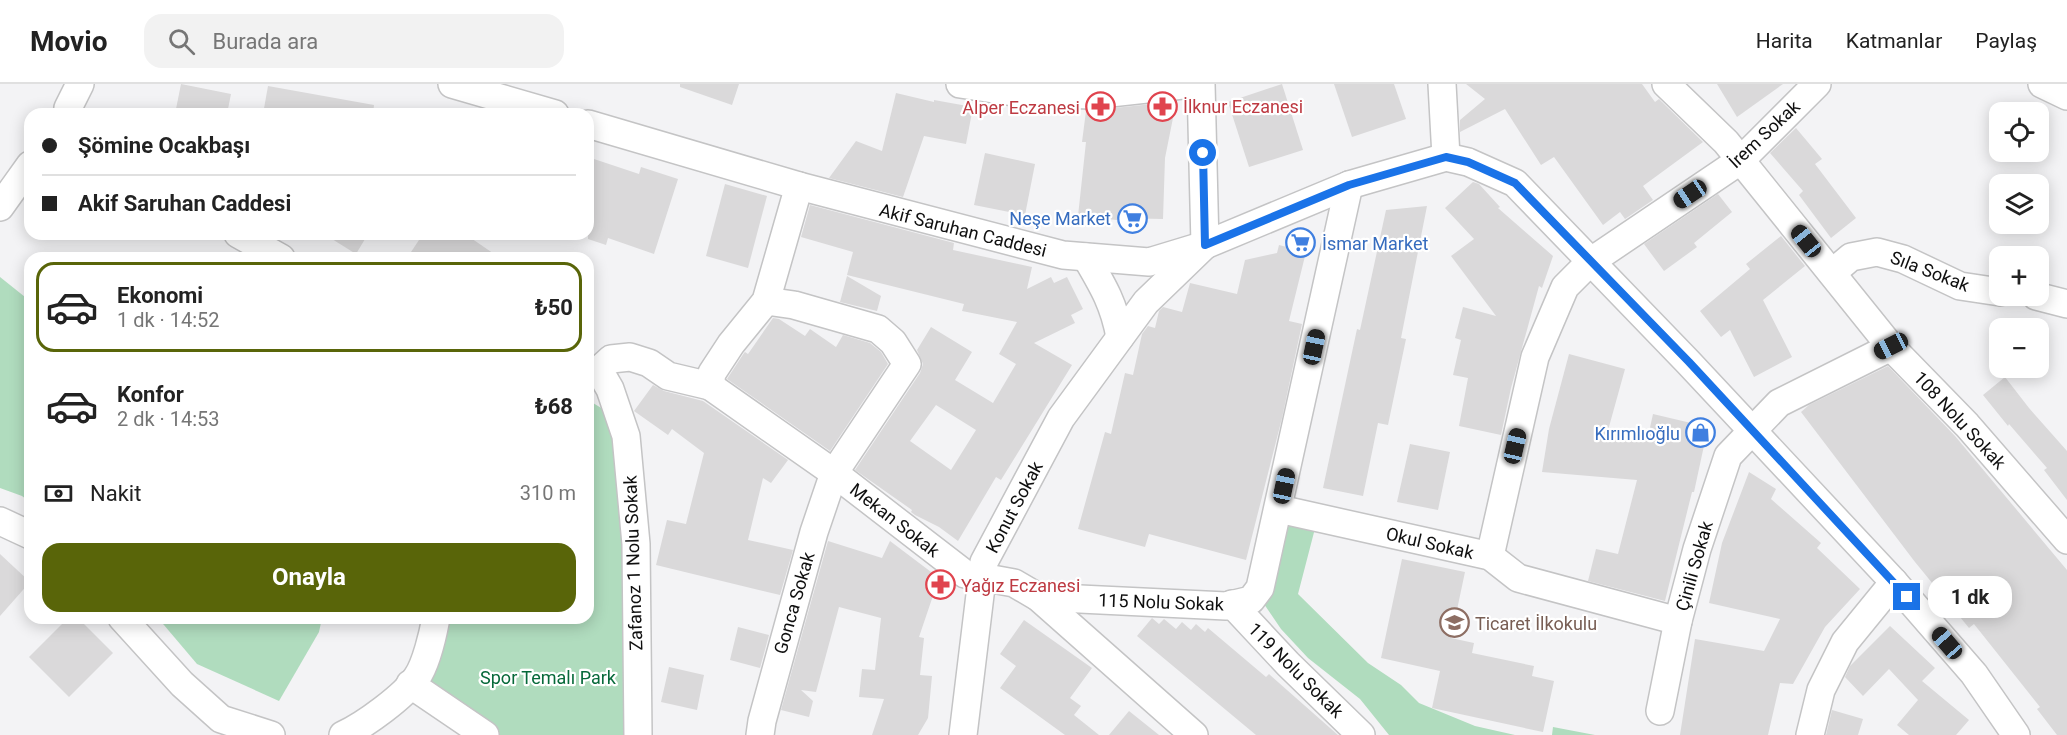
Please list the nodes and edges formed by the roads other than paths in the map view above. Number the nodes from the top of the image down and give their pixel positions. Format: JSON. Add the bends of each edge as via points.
{"nodes":[{"id":1,"x":80,"y":84,"type":"edge"},
{"id":2,"x":452,"y":84,"type":"edge"},
{"id":3,"x":960,"y":84,"type":"edge"},
{"id":4,"x":1192,"y":84,"type":"edge"},
{"id":5,"x":1201,"y":84,"type":"edge"},
{"id":6,"x":1442,"y":84,"type":"edge"},
{"id":7,"x":1666,"y":84,"type":"edge"},
{"id":8,"x":1817,"y":84,"type":"edge"},
{"id":9,"x":2042,"y":84,"type":"edge"},
{"id":10,"x":2067,"y":96,"type":"edge"},
{"id":11,"x":69,"y":108,"type":"edge"},
{"id":12,"x":534,"y":108,"type":"edge"},
{"id":13,"x":594,"y":126,"type":"edge"},
{"id":14,"x":1446,"y":157,"type":"junction"},
{"id":15,"x":1740,"y":160,"type":"junction"},
{"id":16,"x":24,"y":173,"type":"edge"},
{"id":17,"x":1349,"y":185,"type":"junction"},
{"id":18,"x":799,"y":186,"type":"junction"},
{"id":19,"x":0,"y":207,"type":"edge"},
{"id":20,"x":248,"y":240,"type":"edge"},
{"id":21,"x":1205,"y":245,"type":"junction"},
{"id":22,"x":270,"y":252,"type":"edge"},
{"id":23,"x":1086,"y":257,"type":"junction"},
{"id":24,"x":1590,"y":262,"type":"junction"},
{"id":25,"x":1832,"y":273,"type":"junction"},
{"id":26,"x":1989,"y":290,"type":"edge"},
{"id":27,"x":2049,"y":299,"type":"edge"},
{"id":28,"x":766,"y":301,"type":"junction"},
{"id":29,"x":2067,"y":304,"type":"edge"},
{"id":30,"x":1120,"y":337,"type":"junction"},
{"id":31,"x":1891,"y":346,"type":"junction"},
{"id":32,"x":594,"y":368,"type":"edge"},
{"id":33,"x":594,"y":371,"type":"edge"},
{"id":34,"x":710,"y":386,"type":"junction"},
{"id":35,"x":1751,"y":431,"type":"junction"},
{"id":36,"x":834,"y":473,"type":"junction"},
{"id":37,"x":1279,"y":509,"type":"junction"},
{"id":38,"x":0,"y":521,"type":"edge"},
{"id":39,"x":24,"y":532,"type":"edge"},
{"id":40,"x":2067,"y":540,"type":"edge"},
{"id":41,"x":1490,"y":556,"type":"junction"},
{"id":42,"x":982,"y":577,"type":"junction"},
{"id":43,"x":1894,"y":582,"type":"junction"},
{"id":44,"x":1038,"y":597,"type":"junction"},
{"id":45,"x":1232,"y":604,"type":"junction"},
{"id":46,"x":1678,"y":621,"type":"junction"},
{"id":47,"x":127,"y":624,"type":"edge"},
{"id":48,"x":435,"y":624,"type":"edge"},
{"id":49,"x":410,"y":684,"type":"junction"},
{"id":50,"x":1660,"y":711,"type":"dead end"},
{"id":51,"x":271,"y":735,"type":"edge"},
{"id":52,"x":343,"y":735,"type":"edge"},
{"id":53,"x":484,"y":735,"type":"edge"},
{"id":54,"x":638,"y":735,"type":"edge"},
{"id":55,"x":760,"y":735,"type":"edge"},
{"id":56,"x":963,"y":735,"type":"edge"},
{"id":57,"x":1194,"y":735,"type":"edge"},
{"id":58,"x":1361,"y":735,"type":"edge"},
{"id":59,"x":1810,"y":735,"type":"edge"},
{"id":60,"x":2016,"y":735,"type":"edge"}],
"edges":[{"from":1,"to":11,"type":"street"},
{"from":2,"to":12,"type":"street"},
{"from":3,"to":4,"type":"street","via":[[1021,93],[1092,95]]},
{"from":5,"to":21,"type":"street"},
{"from":6,"to":14,"type":"street"},
{"from":7,"to":15,"type":"street","name":"108 Nolu Sokak"},
{"from":8,"to":15,"type":"street","name":"İrem Sokak"},
{"from":9,"to":10,"type":"street"},
{"from":13,"to":18,"type":"street","name":"Akif Saruhan Caddesi"},
{"from":14,"to":17,"type":"street","name":"Akif Saruhan Caddesi"},
{"from":14,"to":24,"type":"street","via":[[1468,162],[1515,183]]},
{"from":15,"to":24,"type":"street","name":"İrem Sokak"},
{"from":15,"to":25,"type":"street","name":"108 Nolu Sokak"},
{"from":16,"to":19,"type":"street"},
{"from":17,"to":21,"type":"street","name":"Akif Saruhan Caddesi"},
{"from":17,"to":37,"type":"street","name":"115 Nolu Sokak"},
{"from":18,"to":23,"type":"street","name":"Akif Saruhan Caddesi","via":[[1051,252]]},
{"from":18,"to":28,"type":"street"},
{"from":20,"to":22,"type":"street"},
{"from":21,"to":23,"type":"street","name":"Akif Saruhan Caddesi","via":[[1149,262]]},
{"from":21,"to":30,"type":"street","name":"Konut Sokak","via":[[1146,302]]},
{"from":23,"to":30,"type":"street","via":[[1105,288]]},
{"from":24,"to":35,"type":"street"},
{"from":24,"to":41,"type":"street","name":"İrem Sokak","via":[[1564,287],[1535,357]]},
{"from":25,"to":26,"type":"street","name":"Sıla Sokak","via":[[1851,257],[1876,252],[1903,259],[1960,286]]},
{"from":25,"to":31,"type":"street","name":"108 Nolu Sokak"},
{"from":27,"to":29,"type":"street"},
{"from":28,"to":34,"type":"street","via":[[711,373]]},
{"from":28,"to":36,"type":"street","name":"Gonca Sokak","via":[[878,329],[893,342],[907,364]]},
{"from":30,"to":42,"type":"street","name":"Konut Sokak","via":[[1061,418],[984,562]]},
{"from":31,"to":35,"type":"street","name":"Çinili Sokak","via":[[1779,403]]},
{"from":31,"to":40,"type":"street","name":"108 Nolu Sokak","via":[[1967,425]]},
{"from":32,"to":34,"type":"street","name":"Zafanoz 1 Nolu Sokak","via":[[611,359],[630,357],[668,375]]},
{"from":33,"to":54,"type":"street","name":"Zafanoz 1 Nolu Sokak","via":[[616,405],[628,447],[636,544]]},
{"from":34,"to":36,"type":"street","name":"Mekan Sokak"},
{"from":35,"to":43,"type":"street"},
{"from":35,"to":46,"type":"street","name":"Çinili Sokak","via":[[1728,456]]},
{"from":36,"to":42,"type":"street","name":"Mekan Sokak","via":[[965,574]]},
{"from":36,"to":55,"type":"street","name":"Gonca Sokak","via":[[814,532]]},
{"from":37,"to":41,"type":"street","name":"Okul Sokak"},
{"from":37,"to":45,"type":"street","name":"115 Nolu Sokak","via":[[1260,588],[1251,600]]},
{"from":38,"to":39,"type":"street"},
{"from":41,"to":46,"type":"street","name":"Okul Sokak","via":[[1518,578]]},
{"from":42,"to":44,"type":"street","name":"Mekan Sokak","via":[[1014,583]]},
{"from":42,"to":56,"type":"street","name":"Konut Sokak"},
{"from":43,"to":59,"type":"street","via":[[1845,642],[1821,690]]},
{"from":43,"to":60,"type":"street","via":[[1974,674]]},
{"from":44,"to":45,"type":"street","name":"115 Nolu Sokak"},
{"from":44,"to":57,"type":"street","name":"Mekan Sokak"},
{"from":45,"to":58,"type":"street","name":"119 Nolu Sokak"},
{"from":46,"to":50,"type":"street","name":"Çinili Sokak"},
{"from":47,"to":51,"type":"street","via":[[182,684],[221,719]]},
{"from":48,"to":49,"type":"street","via":[[418,677]]},
{"from":49,"to":52,"type":"street","via":[[393,702]]},
{"from":49,"to":53,"type":"street"}]}
